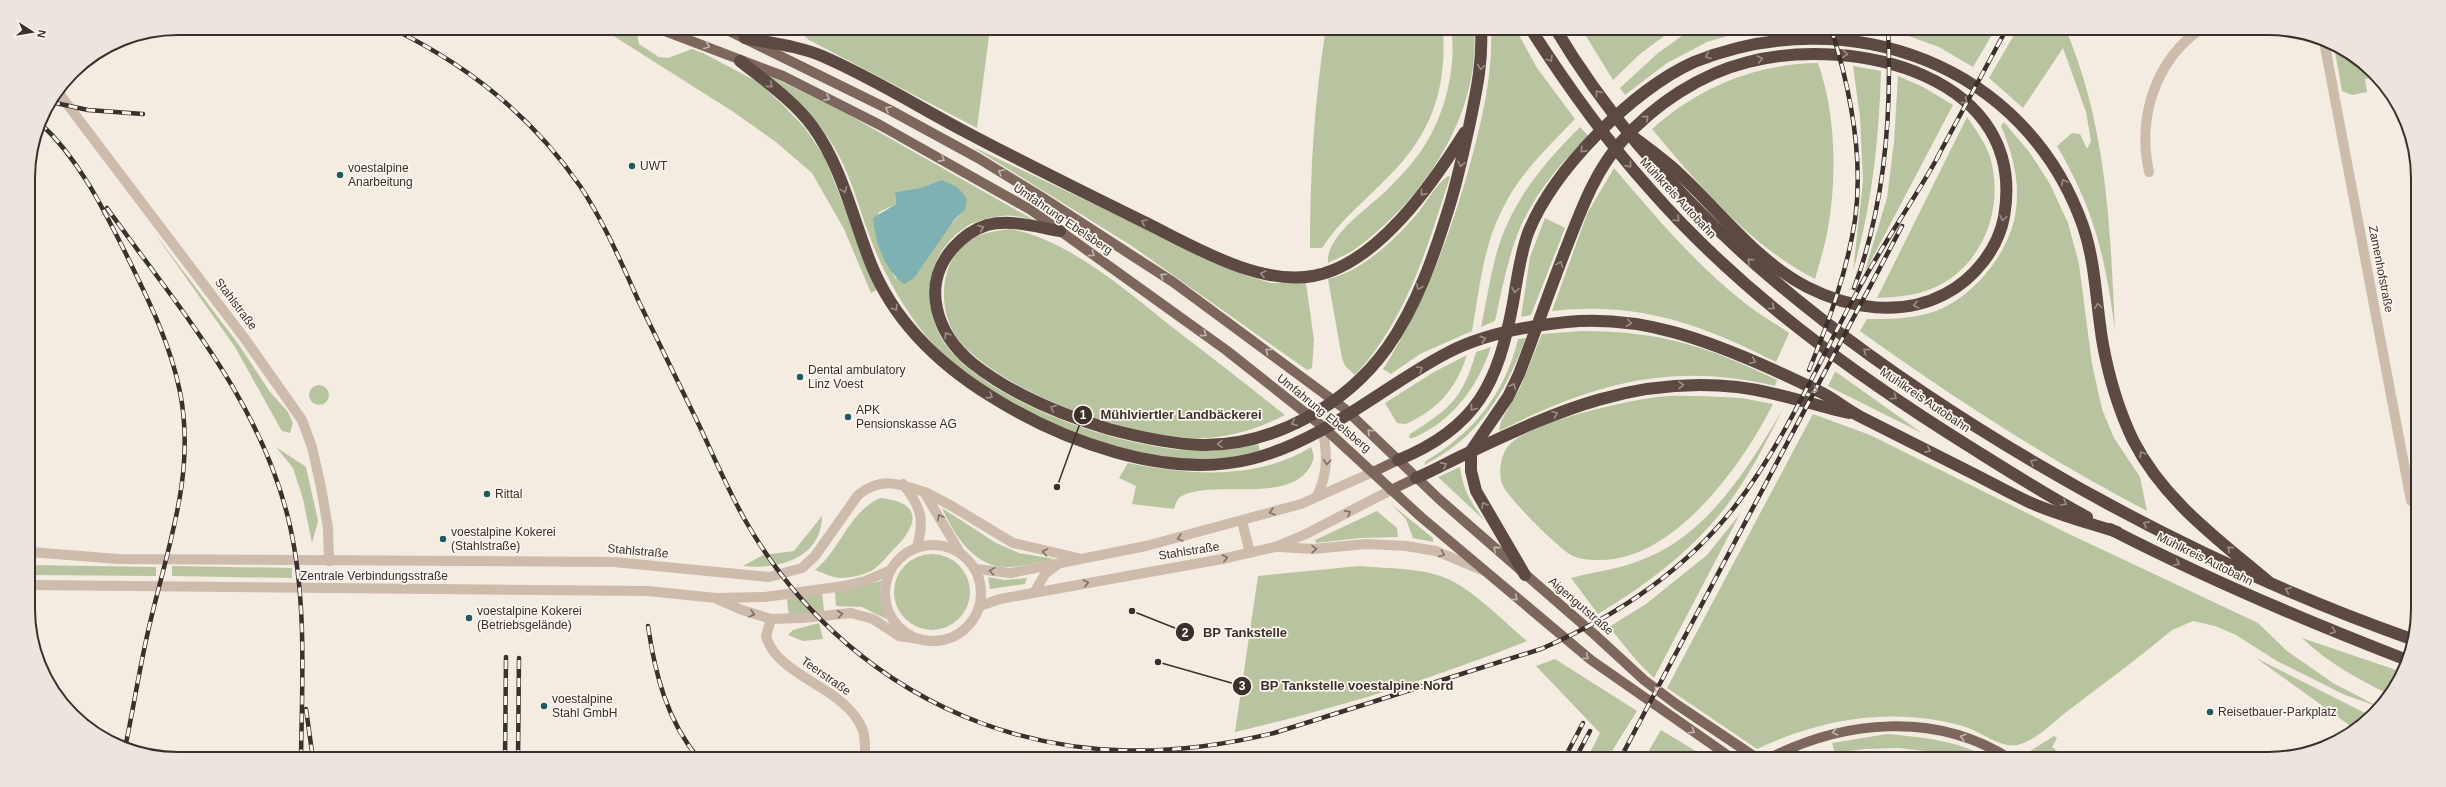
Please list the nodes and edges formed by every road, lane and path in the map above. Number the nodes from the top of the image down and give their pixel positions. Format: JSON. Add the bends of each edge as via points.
{"nodes":[{"id":1,"x":676,"y":35,"type":"edge"},
{"id":2,"x":738,"y":35,"type":"edge"},
{"id":3,"x":1481,"y":35,"type":"edge"},
{"id":4,"x":1534,"y":35,"type":"edge"},
{"id":5,"x":1559,"y":35,"type":"edge"},
{"id":6,"x":1794,"y":35,"type":"edge"},
{"id":7,"x":1820,"y":35,"type":"edge"},
{"id":8,"x":2194,"y":35,"type":"edge"},
{"id":9,"x":745,"y":38,"type":"junction"},
{"id":10,"x":2325,"y":47,"type":"edge"},
{"id":11,"x":740,"y":61,"type":"junction"},
{"id":12,"x":61,"y":96,"type":"edge"},
{"id":13,"x":1469,"y":126,"type":"junction"},
{"id":14,"x":1669,"y":172,"type":"junction"},
{"id":15,"x":2149,"y":172,"type":"dead end"},
{"id":16,"x":1060,"y":232,"type":"junction"},
{"id":17,"x":1856,"y":415,"type":"junction"},
{"id":18,"x":1322,"y":426,"type":"junction"},
{"id":19,"x":1471,"y":451,"type":"junction"},
{"id":20,"x":1398,"y":460,"type":"junction"},
{"id":21,"x":1373,"y":472,"type":"junction"},
{"id":22,"x":1416,"y":478,"type":"junction"},
{"id":23,"x":903,"y":484,"type":"junction"},
{"id":24,"x":1391,"y":490,"type":"junction"},
{"id":25,"x":924,"y":492,"type":"junction"},
{"id":26,"x":1317,"y":496,"type":"junction"},
{"id":27,"x":2411,"y":501,"type":"dead end"},
{"id":28,"x":1242,"y":521,"type":"junction"},
{"id":29,"x":2117,"y":532,"type":"junction"},
{"id":30,"x":917,"y":547,"type":"junction"},
{"id":31,"x":1275,"y":547,"type":"junction"},
{"id":32,"x":959,"y":551,"type":"junction"},
{"id":33,"x":35,"y":552,"type":"edge"},
{"id":34,"x":1250,"y":553,"type":"junction"},
{"id":35,"x":1084,"y":559,"type":"junction"},
{"id":36,"x":329,"y":561,"type":"junction"},
{"id":37,"x":1058,"y":564,"type":"junction"},
{"id":38,"x":976,"y":569,"type":"junction"},
{"id":39,"x":891,"y":570,"type":"junction"},
{"id":40,"x":1486,"y":572,"type":"junction"},
{"id":41,"x":1525,"y":575,"type":"junction"},
{"id":42,"x":2270,"y":583,"type":"junction"},
{"id":43,"x":35,"y":586,"type":"edge"},
{"id":44,"x":1034,"y":593,"type":"junction"},
{"id":45,"x":716,"y":598,"type":"junction"},
{"id":46,"x":980,"y":606,"type":"junction"},
{"id":47,"x":771,"y":619,"type":"junction"},
{"id":48,"x":2408,"y":638,"type":"edge"},
{"id":49,"x":919,"y":639,"type":"junction"},
{"id":50,"x":2402,"y":658,"type":"edge"},
{"id":51,"x":865,"y":752,"type":"edge"},
{"id":52,"x":1723,"y":752,"type":"edge"},
{"id":53,"x":1748,"y":752,"type":"edge"},
{"id":54,"x":1783,"y":752,"type":"edge"},
{"id":55,"x":1995,"y":752,"type":"edge"}],
"edges":[{"from":1,"to":11,"type":"main road","name":"Umfahrung Ebelsberg","one_way":true},
{"from":2,"to":9,"type":"main road","name":"Umfahrung Ebelsberg"},
{"from":3,"to":13,"type":"highway","one_way":true,"via":[[1482,57]]},
{"from":4,"to":29,"type":"highway","name":"Mühlkreis Autobahn","one_way":true,"via":[[1570,91],[1650,190],[1753,292],[1910,409],[2015,475]]},
{"from":14,"to":5,"type":"highway","name":"Mühlkreis Autobahn","one_way":true,"via":[[1628,132],[1585,76]]},
{"from":6,"to":20,"type":"highway","one_way":true,"via":[[1748,42],[1694,62],[1650,89],[1600,132],[1557,182],[1528,233],[1520,260],[1504,346],[1488,388],[1471,412],[1452,430]]},
{"from":42,"to":7,"type":"highway","one_way":true,"via":[[2183,509],[2148,466],[2134,440],[2124,418],[2103,345],[2092,262],[2084,229],[2060,175],[2031,134],[2013,114],[1986,91],[1953,69],[1924,56],[1860,37]]},
{"from":8,"to":15,"type":"street","via":[[2164,66],[2152,93],[2145,122],[2144,149]]},
{"from":13,"to":9,"type":"highway","one_way":true,"via":[[1433,180],[1394,225],[1360,255],[1328,272],[1283,277],[1249,271],[1014,158],[883,86],[821,56]]},
{"from":20,"to":9,"type":"main road","name":"Umfahrung Ebelsberg","one_way":true,"via":[[1345,409],[1312,383],[1128,252],[978,158],[890,110]]},
{"from":10,"to":27,"type":"street","name":"Zamenhofstraße"},
{"from":11,"to":16,"type":"main road","name":"Umfahrung Ebelsberg","one_way":true,"via":[[783,76],[880,125],[1024,206]]},
{"from":11,"to":17,"type":"highway","one_way":true,"via":[[790,102],[813,127],[832,158],[872,265],[900,316],[923,344],[988,395],[1023,416],[1091,445],[1133,456],[1204,464],[1248,460],[1278,451],[1333,424],[1447,353],[1500,334],[1549,324],[1590,320],[1641,325],[1698,338],[1824,394]]},
{"from":12,"to":36,"type":"street","name":"Stahlstraße","via":[[246,339],[302,420],[312,447],[321,487],[328,528]]},
{"from":13,"to":16,"type":"highway","one_way":true,"via":[[1455,188],[1426,272],[1403,323],[1371,369],[1324,407],[1258,438],[1226,444],[1181,443],[1136,436],[1103,427],[1028,398],[973,364],[958,350],[944,331],[935,305],[938,270],[958,242],[988,225],[1003,223]]},
{"from":19,"to":14,"type":"highway","one_way":true,"via":[[1508,397],[1596,178],[1621,142],[1658,108],[1710,76],[1746,62],[1806,52],[1855,55],[1930,78],[1956,94],[1978,113],[1992,134],[2003,163],[2006,196],[1998,235],[1985,258],[1966,280],[1940,297],[1918,305],[1881,309],[1841,301],[1806,286],[1761,255]]},
{"from":42,"to":14,"type":"highway","name":"Mühlkreis Autobahn","one_way":true,"via":[[2158,530],[2027,458],[1926,395],[1801,303],[1719,233]]},
{"from":16,"to":18,"type":"main road","name":"Umfahrung Ebelsberg","one_way":true,"via":[[1226,350]]},
{"from":19,"to":17,"type":"highway","one_way":true,"via":[[1590,401],[1666,385],[1705,384],[1772,393]]},
{"from":17,"to":29,"type":"highway","one_way":true,"via":[[2032,504]]},
{"from":18,"to":21,"type":"main road","name":"Umfahrung Ebelsberg"},
{"from":18,"to":26,"type":"street","one_way":true,"via":[[1327,457],[1323,484]]},
{"from":22,"to":19,"type":"highway","one_way":true},
{"from":41,"to":19,"type":"highway","one_way":true,"via":[[1476,491],[1471,472]]},
{"from":20,"to":21,"type":"main road"},
{"from":20,"to":22,"type":"main road","name":"Aigengutstraße"},
{"from":21,"to":24,"type":"main road","name":"Umfahrung Ebelsberg"},
{"from":21,"to":26,"type":"street","name":"Stahlstraße"},
{"from":22,"to":24,"type":"main road"},
{"from":41,"to":22,"type":"main road","name":"Aigengutstraße","one_way":true},
{"from":23,"to":25,"type":"street","name":"Stahlstraße"},
{"from":23,"to":30,"type":"street","via":[[920,511],[923,522]]},
{"from":23,"to":36,"type":"street","name":"Stahlstraße","via":[[884,482],[866,488],[853,501],[815,556],[802,568],[769,577],[614,562]]},
{"from":31,"to":24,"type":"street","name":"Stahlstraße","one_way":true,"via":[[1306,534]]},
{"from":24,"to":40,"type":"main road"},
{"from":32,"to":25,"type":"street","one_way":true},
{"from":35,"to":25,"type":"street","name":"Stahlstraße","one_way":true,"via":[[1013,543]]},
{"from":26,"to":28,"type":"street","name":"Stahlstraße","one_way":true,"via":[[1301,504]]},
{"from":28,"to":34,"type":"street"},
{"from":28,"to":35,"type":"street","name":"Stahlstraße","one_way":true},
{"from":29,"to":50,"type":"highway","name":"Mühlkreis Autobahn","one_way":true,"via":[[2200,574],[2296,617]]},
{"from":30,"to":32,"type":"street","via":[[941,545]]},
{"from":30,"to":39,"type":"street","via":[[899,558]]},
{"from":31,"to":34,"type":"street","name":"Stahlstraße"},
{"from":31,"to":40,"type":"street","one_way":true,"via":[[1313,549],[1387,544],[1412,546],[1436,551]]},
{"from":32,"to":38,"type":"street"},
{"from":33,"to":36,"type":"street","name":"Stahlstraße","via":[[118,559]]},
{"from":44,"to":34,"type":"street","name":"Stahlstraße","one_way":true},
{"from":35,"to":37,"type":"street","name":"Stahlstraße"},
{"from":37,"to":38,"type":"street","name":"Stahlstraße","one_way":true,"via":[[1011,574]]},
{"from":37,"to":44,"type":"street","via":[[1045,574]]},
{"from":38,"to":46,"type":"street","via":[[981,585]]},
{"from":39,"to":45,"type":"street","via":[[865,581],[844,586],[765,596]]},
{"from":39,"to":49,"type":"street","via":[[886,582],[886,600],[890,614],[902,629]]},
{"from":40,"to":52,"type":"main road","one_way":true,"via":[[1591,660]]},
{"from":53,"to":41,"type":"main road","name":"Aigengutstraße","one_way":true,"via":[[1644,680]]},
{"from":48,"to":42,"type":"highway","name":"Mühlkreis Autobahn","one_way":true},
{"from":43,"to":45,"type":"street","name":"Zentrale Verbindungsstraße","via":[[648,591]]},
{"from":44,"to":46,"type":"street","name":"Stahlstraße","via":[[1000,599]]},
{"from":45,"to":47,"type":"street","one_way":true},
{"from":46,"to":49,"type":"street","via":[[972,621],[959,634],[931,641]]},
{"from":47,"to":49,"type":"street","one_way":true,"via":[[851,613],[873,619],[899,636]]},
{"from":47,"to":51,"type":"street","name":"Teerstraße","via":[[766,636],[773,649],[798,673],[843,701],[863,730]]},
{"from":55,"to":54,"type":"main road","one_way":true,"via":[[1942,731],[1903,726],[1865,726],[1816,737]]}]}
